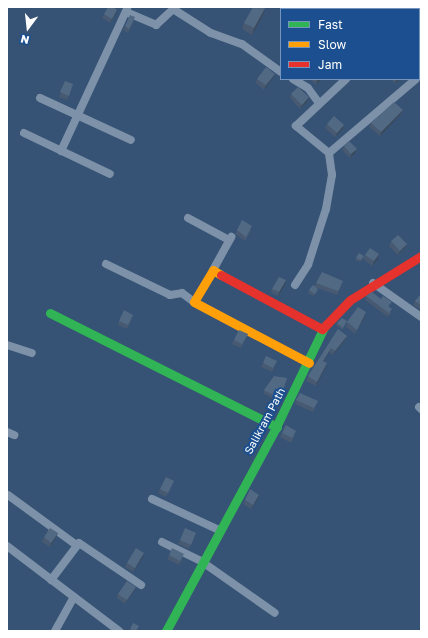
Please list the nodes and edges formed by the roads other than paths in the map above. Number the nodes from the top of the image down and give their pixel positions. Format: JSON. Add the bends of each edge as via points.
{"nodes":[{"id":1,"x":174,"y":8,"type":"edge"},
{"id":2,"x":127,"y":9,"type":"edge"},
{"id":3,"x":280,"y":71,"type":"edge"},
{"id":4,"x":295,"y":80,"type":"edge"},
{"id":5,"x":345,"y":80,"type":"edge"},
{"id":6,"x":415,"y":80,"type":"edge"},
{"id":7,"x":40,"y":98,"type":"dead end"},
{"id":8,"x":319,"y":102,"type":"junction"},
{"id":9,"x":79,"y":115,"type":"junction"},
{"id":10,"x":24,"y":133,"type":"dead end"},
{"id":11,"x":131,"y":140,"type":"dead end"},
{"id":12,"x":61,"y":151,"type":"junction"},
{"id":13,"x":329,"y":152,"type":"junction"},
{"id":14,"x":110,"y":174,"type":"dead end"},
{"id":15,"x":188,"y":218,"type":"dead end"},
{"id":16,"x":421,"y":256,"type":"edge"},
{"id":17,"x":106,"y":264,"type":"dead end"},
{"id":18,"x":213,"y":270,"type":"junction"},
{"id":19,"x":373,"y":283,"type":"junction"},
{"id":20,"x":295,"y":285,"type":"dead end"},
{"id":21,"x":194,"y":302,"type":"junction"},
{"id":22,"x":50,"y":313,"type":"dead end"},
{"id":23,"x":421,"y":317,"type":"edge"},
{"id":24,"x":322,"y":329,"type":"junction"},
{"id":25,"x":7,"y":345,"type":"edge"},
{"id":26,"x":32,"y":353,"type":"dead end"},
{"id":27,"x":309,"y":363,"type":"junction"},
{"id":28,"x":276,"y":427,"type":"junction"},
{"id":29,"x":8,"y":495,"type":"dead end"},
{"id":30,"x":152,"y":499,"type":"dead end"},
{"id":31,"x":219,"y":530,"type":"junction"},
{"id":32,"x":162,"y":542,"type":"dead end"},
{"id":33,"x":75,"y":544,"type":"junction"},
{"id":34,"x":7,"y":546,"type":"edge"},
{"id":35,"x":201,"y":561,"type":"junction"},
{"id":36,"x":51,"y":580,"type":"junction"},
{"id":37,"x":141,"y":586,"type":"dead end"},
{"id":38,"x":74,"y":597,"type":"junction"},
{"id":39,"x":275,"y":613,"type":"dead end"},
{"id":40,"x":107,"y":628,"type":"edge"},
{"id":41,"x":55,"y":631,"type":"edge"},
{"id":42,"x":119,"y":631,"type":"edge"},
{"id":43,"x":166,"y":631,"type":"edge"}],
"edges":[{"from":1,"to":2,"type":"street","via":[[156,25]]},
{"from":1,"to":3,"type":"street","via":[[211,33],[242,44]]},
{"from":2,"to":9,"type":"street"},
{"from":4,"to":8,"type":"street","via":[[308,88]]},
{"from":5,"to":8,"type":"street"},
{"from":6,"to":13,"type":"street"},
{"from":7,"to":9,"type":"street"},
{"from":8,"to":13,"type":"street","via":[[296,126]]},
{"from":9,"to":11,"type":"street"},
{"from":9,"to":12,"type":"street"},
{"from":10,"to":12,"type":"street"},
{"from":12,"to":14,"type":"street"},
{"from":13,"to":20,"type":"street","via":[[332,175],[326,209],[308,265]]},
{"from":15,"to":18,"type":"street","via":[[230,238]]},
{"from":16,"to":19,"type":"street","name":"Salikram Path"},
{"from":17,"to":21,"type":"street","via":[[170,295],[182,293]]},
{"from":18,"to":21,"type":"street"},
{"from":18,"to":24,"type":"street"},
{"from":19,"to":23,"type":"street"},
{"from":19,"to":24,"type":"street","name":"Salikram Path","via":[[350,300]]},
{"from":21,"to":27,"type":"street"},
{"from":22,"to":28,"type":"street"},
{"from":24,"to":27,"type":"street","name":"Salikram Path"},
{"from":25,"to":26,"type":"street"},
{"from":27,"to":28,"type":"street","name":"Salikram Path"},
{"from":28,"to":31,"type":"street","name":"Salikram Path"},
{"from":29,"to":33,"type":"street"},
{"from":30,"to":31,"type":"street"},
{"from":31,"to":35,"type":"street","name":"Salikram Path"},
{"from":32,"to":35,"type":"street"},
{"from":33,"to":36,"type":"street"},
{"from":33,"to":37,"type":"street"},
{"from":34,"to":36,"type":"street"},
{"from":35,"to":39,"type":"street"},
{"from":35,"to":43,"type":"street","name":"Salikram Path"},
{"from":36,"to":38,"type":"street"},
{"from":38,"to":40,"type":"street"},
{"from":38,"to":41,"type":"street"},
{"from":40,"to":42,"type":"street"}]}
